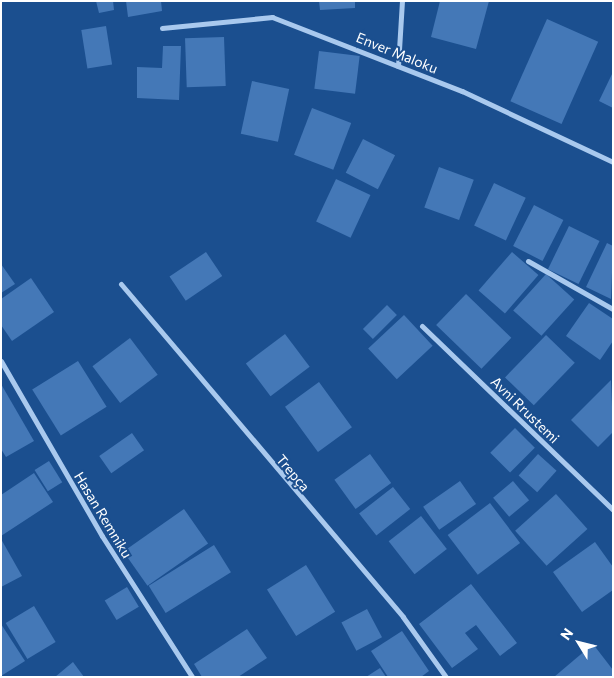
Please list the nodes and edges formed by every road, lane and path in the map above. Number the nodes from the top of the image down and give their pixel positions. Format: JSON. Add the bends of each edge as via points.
{"nodes":[{"id":1,"x":402,"y":1,"type":"edge"},
{"id":2,"x":162,"y":28,"type":"dead end"},
{"id":3,"x":398,"y":66,"type":"junction"},
{"id":4,"x":613,"y":162,"type":"edge"},
{"id":5,"x":528,"y":261,"type":"dead end"},
{"id":6,"x":121,"y":284,"type":"dead end"},
{"id":7,"x":613,"y":309,"type":"edge"},
{"id":8,"x":422,"y":326,"type":"dead end"},
{"id":9,"x":1,"y":361,"type":"edge"},
{"id":10,"x":613,"y":510,"type":"edge"},
{"id":11,"x":192,"y":677,"type":"edge"},
{"id":12,"x":446,"y":677,"type":"edge"}],
"edges":[{"from":1,"to":3,"type":"street"},
{"from":2,"to":3,"type":"street","name":"Enver Maloku","via":[[272,17]]},
{"from":3,"to":4,"type":"street","name":"Enver Maloku"},
{"from":5,"to":7,"type":"street"},
{"from":6,"to":12,"type":"street","name":"Trepça","via":[[403,617]]},
{"from":8,"to":10,"type":"street","name":"Avni Rrustemi"},
{"from":9,"to":11,"type":"street","name":"Hasan Remniku","via":[[102,536]]}]}
